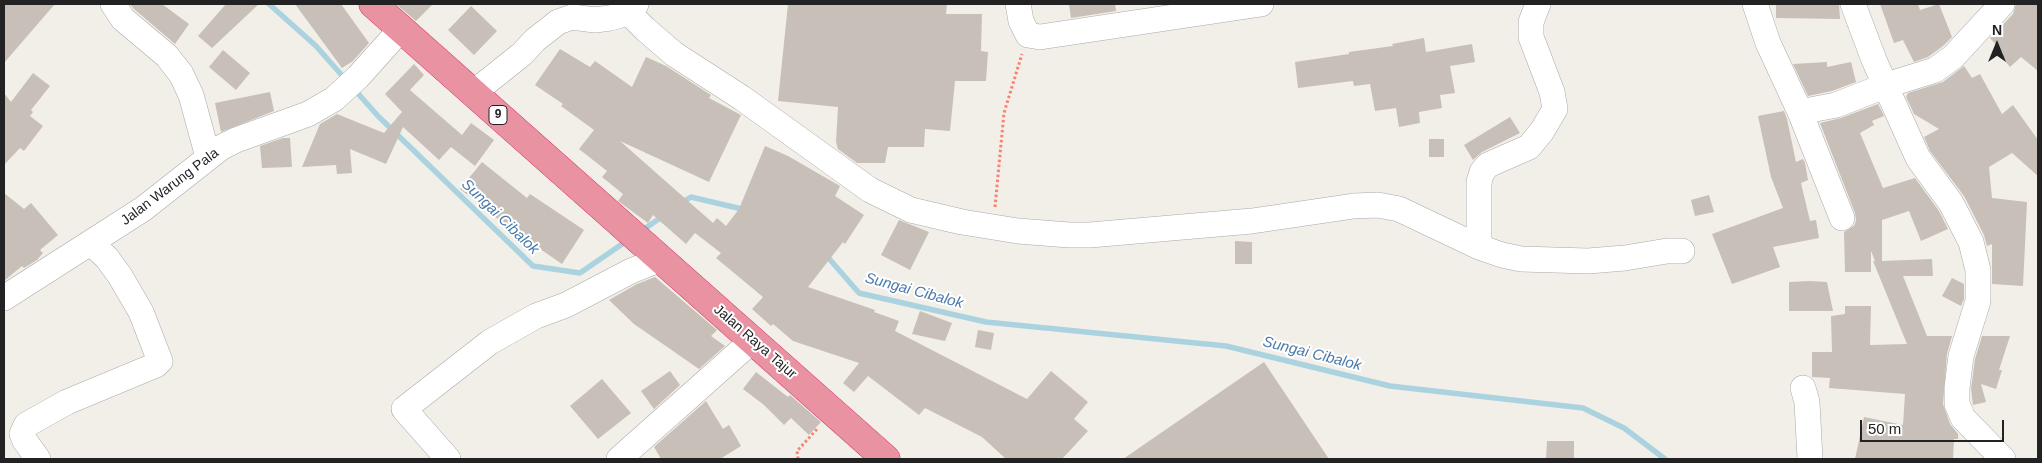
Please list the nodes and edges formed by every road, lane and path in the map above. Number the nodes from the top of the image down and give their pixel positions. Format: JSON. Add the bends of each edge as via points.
{"nodes":[{"id":1,"x":113,"y":4,"type":"edge"},
{"id":2,"x":373,"y":4,"type":"edge"},
{"id":3,"x":1018,"y":4,"type":"edge"},
{"id":4,"x":1261,"y":4,"type":"edge"},
{"id":5,"x":1538,"y":4,"type":"edge"},
{"id":6,"x":1755,"y":4,"type":"edge"},
{"id":7,"x":1853,"y":4,"type":"edge"},
{"id":8,"x":2002,"y":4,"type":"edge"},
{"id":9,"x":632,"y":7,"type":"edge"},
{"id":10,"x":1193,"y":9,"type":"edge"},
{"id":11,"x":564,"y":11,"type":"edge"},
{"id":12,"x":401,"y":28,"type":"junction"},
{"id":13,"x":1028,"y":34,"type":"junction"},
{"id":14,"x":1887,"y":86,"type":"junction"},
{"id":15,"x":474,"y":93,"type":"junction"},
{"id":16,"x":1800,"y":112,"type":"junction"},
{"id":17,"x":208,"y":157,"type":"junction"},
{"id":18,"x":1842,"y":218,"type":"dead end"},
{"id":19,"x":993,"y":227,"type":"junction"},
{"id":20,"x":91,"y":243,"type":"junction"},
{"id":21,"x":1478,"y":247,"type":"junction"},
{"id":22,"x":1682,"y":251,"type":"dead end"},
{"id":23,"x":656,"y":256,"type":"junction"},
{"id":24,"x":4,"y":298,"type":"edge"},
{"id":25,"x":753,"y":340,"type":"junction"},
{"id":26,"x":1803,"y":388,"type":"dead end"},
{"id":27,"x":834,"y":412,"type":"junction"},
{"id":28,"x":38,"y":459,"type":"edge"},
{"id":29,"x":448,"y":459,"type":"edge"},
{"id":30,"x":619,"y":459,"type":"edge"},
{"id":31,"x":798,"y":459,"type":"edge"},
{"id":32,"x":886,"y":459,"type":"edge"},
{"id":33,"x":1810,"y":459,"type":"edge"},
{"id":34,"x":2003,"y":459,"type":"edge"}],
"edges":[{"from":1,"to":17,"type":"street","via":[[123,19],[166,56],[180,74],[191,95]]},
{"from":2,"to":12,"type":"highway","number":"9"},
{"from":3,"to":13,"type":"street","via":[[1021,21]]},
{"from":4,"to":10,"type":"street"},
{"from":5,"to":21,"type":"street","via":[[1531,22],[1531,37],[1552,92],[1554,109],[1547,124],[1529,146],[1488,165],[1482,172],[1478,182]]},
{"from":6,"to":16,"type":"street","via":[[1768,42]]},
{"from":7,"to":14,"type":"street"},
{"from":8,"to":14,"type":"street","via":[[1944,65],[1925,75]]},
{"from":9,"to":11,"type":"street","via":[[610,18]]},
{"from":9,"to":19,"type":"street","via":[[645,29],[674,54],[742,98],[870,190],[911,210]]},
{"from":10,"to":13,"type":"street","via":[[1040,37]]},
{"from":11,"to":15,"type":"street","via":[[522,54]]},
{"from":12,"to":15,"type":"highway","number":"9"},
{"from":12,"to":17,"type":"street","name":"Jalan Warung Pala","via":[[334,100],[308,114],[236,140]]},
{"from":13,"to":19,"type":"path","via":[[1004,113]]},
{"from":14,"to":16,"type":"street","via":[[1836,106]]},
{"from":14,"to":34,"type":"street","via":[[1918,158],[1951,203],[1972,242],[1978,270],[1978,301],[1961,356],[1957,404],[1967,423]]},
{"from":15,"to":23,"type":"highway","name":"Jalan Raya Tajur","number":"9"},
{"from":16,"to":18,"type":"street"},
{"from":17,"to":20,"type":"street","name":"Jalan Warung Pala","via":[[143,209]]},
{"from":19,"to":21,"type":"street","via":[[1090,235],[1252,221],[1378,205],[1399,208]]},
{"from":20,"to":24,"type":"street","name":"Jalan Warung Pala"},
{"from":20,"to":28,"type":"street","via":[[120,276],[141,312],[160,361],[67,402],[26,426],[22,434]]},
{"from":21,"to":22,"type":"street","via":[[1502,255],[1588,261]]},
{"from":23,"to":25,"type":"highway","name":"Jalan Raya Tajur","number":"9"},
{"from":23,"to":29,"type":"street","via":[[490,342],[404,409]]},
{"from":25,"to":27,"type":"highway","name":"Jalan Raya Tajur","number":"9"},
{"from":25,"to":30,"type":"street"},
{"from":26,"to":33,"type":"street","via":[[1808,410]]},
{"from":27,"to":31,"type":"path","via":[[797,451]]},
{"from":27,"to":32,"type":"highway","name":"Jalan Raya Tajur","number":"9"}]}
